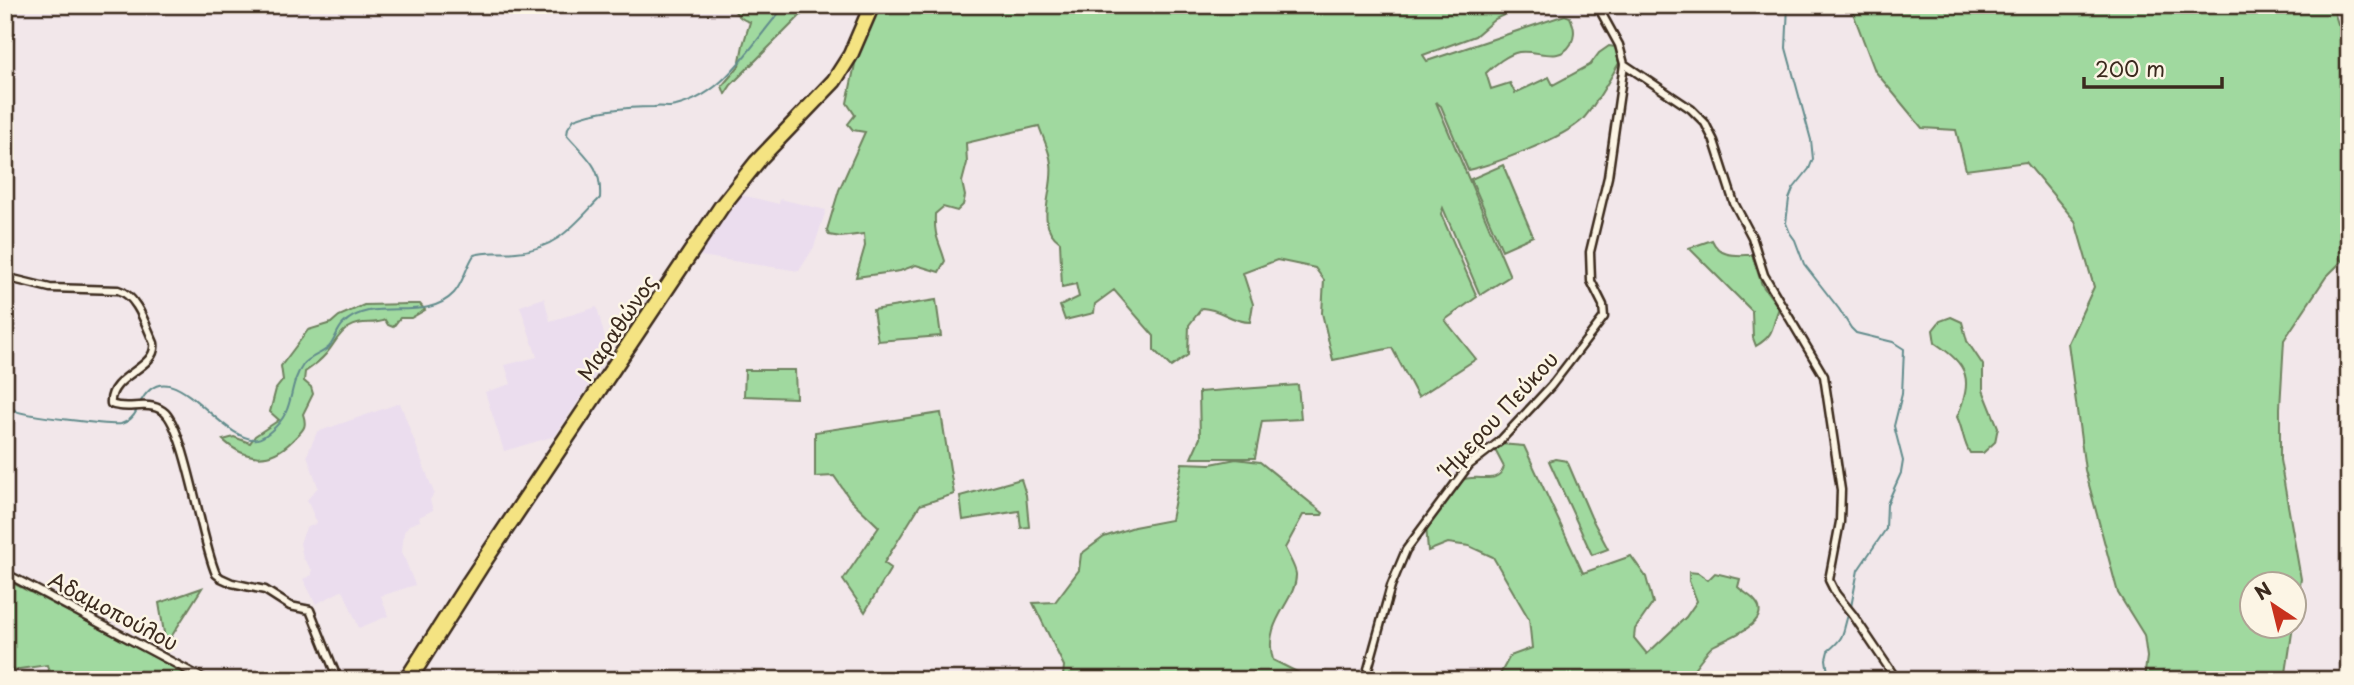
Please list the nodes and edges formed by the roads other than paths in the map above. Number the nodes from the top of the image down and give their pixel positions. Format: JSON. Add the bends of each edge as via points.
{"nodes":[{"id":1,"x":869,"y":5,"type":"edge"},
{"id":2,"x":875,"y":5,"type":"edge"},
{"id":3,"x":1597,"y":5,"type":"edge"},
{"id":4,"x":1624,"y":64,"type":"junction"},
{"id":5,"x":5,"y":277,"type":"edge"},
{"id":6,"x":5,"y":573,"type":"edge"},
{"id":7,"x":206,"y":680,"type":"edge"},
{"id":8,"x":338,"y":680,"type":"edge"},
{"id":9,"x":403,"y":680,"type":"edge"},
{"id":10,"x":412,"y":680,"type":"edge"},
{"id":11,"x":1365,"y":680,"type":"edge"},
{"id":12,"x":1897,"y":680,"type":"edge"}],
"edges":[{"from":1,"to":9,"type":"main road","name":"Μαραθώνος","via":[[838,70],[727,194]]},
{"from":2,"to":10,"type":"main road","name":"Μαραθώνος","via":[[843,73],[724,208]]},
{"from":3,"to":4,"type":"street","name":"Ήμερου Πεύκου"},
{"from":4,"to":11,"type":"street","name":"Ήμερου Πεύκου","via":[[1608,177],[1590,252],[1591,281],[1604,317],[1551,386],[1499,442],[1469,465],[1406,550],[1397,566]]},
{"from":4,"to":12,"type":"street","via":[[1705,123],[1764,275],[1824,376],[1841,490],[1829,580]]},
{"from":5,"to":8,"type":"street","via":[[43,288],[126,293],[155,346],[151,358],[126,377],[110,398],[111,404],[165,412],[177,429],[217,576],[310,610]]},
{"from":6,"to":7,"type":"street","name":"Αδαμοπούλου"}]}
